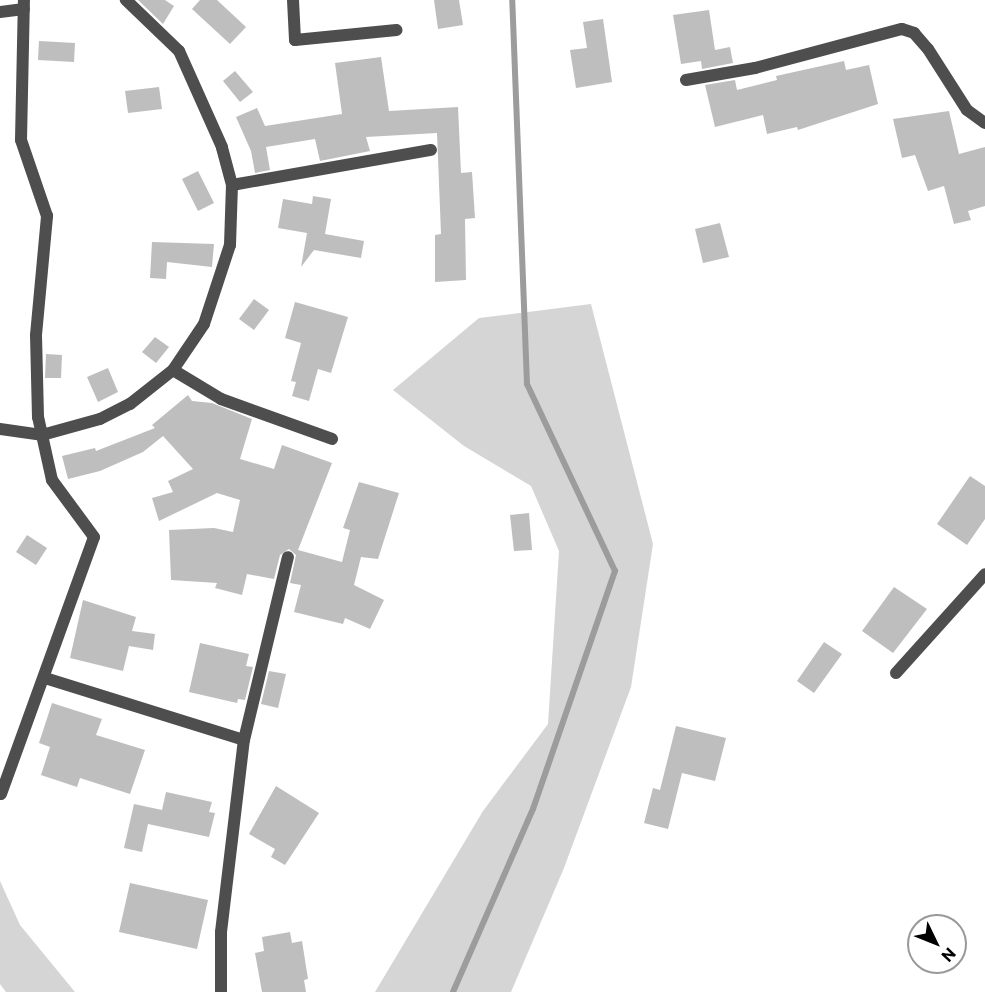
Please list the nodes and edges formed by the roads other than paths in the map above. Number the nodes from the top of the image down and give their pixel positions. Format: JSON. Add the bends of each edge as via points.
{"nodes":[{"id":1,"x":126,"y":0,"type":"edge"},
{"id":2,"x":293,"y":0,"type":"edge"},
{"id":3,"x":24,"y":5,"type":"edge"},
{"id":4,"x":0,"y":12,"type":"edge"},
{"id":5,"x":397,"y":30,"type":"dead end"},
{"id":6,"x":686,"y":80,"type":"dead end"},
{"id":7,"x":985,"y":123,"type":"edge"},
{"id":8,"x":431,"y":150,"type":"dead end"},
{"id":9,"x":232,"y":185,"type":"junction"},
{"id":10,"x":173,"y":370,"type":"junction"},
{"id":11,"x":0,"y":429,"type":"edge"},
{"id":12,"x":42,"y":435,"type":"junction"},
{"id":13,"x":332,"y":439,"type":"dead end"},
{"id":14,"x":288,"y":557,"type":"dead end"},
{"id":15,"x":985,"y":574,"type":"edge"},
{"id":16,"x":896,"y":673,"type":"dead end"},
{"id":17,"x":45,"y":678,"type":"junction"},
{"id":18,"x":244,"y":740,"type":"junction"},
{"id":19,"x":1,"y":794,"type":"edge"},
{"id":20,"x":221,"y":992,"type":"edge"}],
"edges":[{"from":1,"to":9,"type":"street","via":[[179,51],[222,147]]},
{"from":2,"to":5,"type":"street","via":[[294,40]]},
{"from":3,"to":4,"type":"street"},
{"from":3,"to":12,"type":"street","via":[[21,140],[47,216],[36,335],[35,380]]},
{"from":6,"to":7,"type":"street","via":[[755,68],[902,29],[914,33],[967,110]]},
{"from":8,"to":9,"type":"street"},
{"from":9,"to":10,"type":"street","via":[[230,244],[208,314]]},
{"from":10,"to":12,"type":"street","via":[[130,404],[100,419]]},
{"from":10,"to":13,"type":"street","via":[[221,399]]},
{"from":11,"to":12,"type":"street"},
{"from":12,"to":17,"type":"street","via":[[52,480],[94,537]]},
{"from":14,"to":18,"type":"street"},
{"from":15,"to":16,"type":"street"},
{"from":17,"to":18,"type":"street"},
{"from":17,"to":19,"type":"street"},
{"from":18,"to":20,"type":"street","via":[[220,932]]}]}
